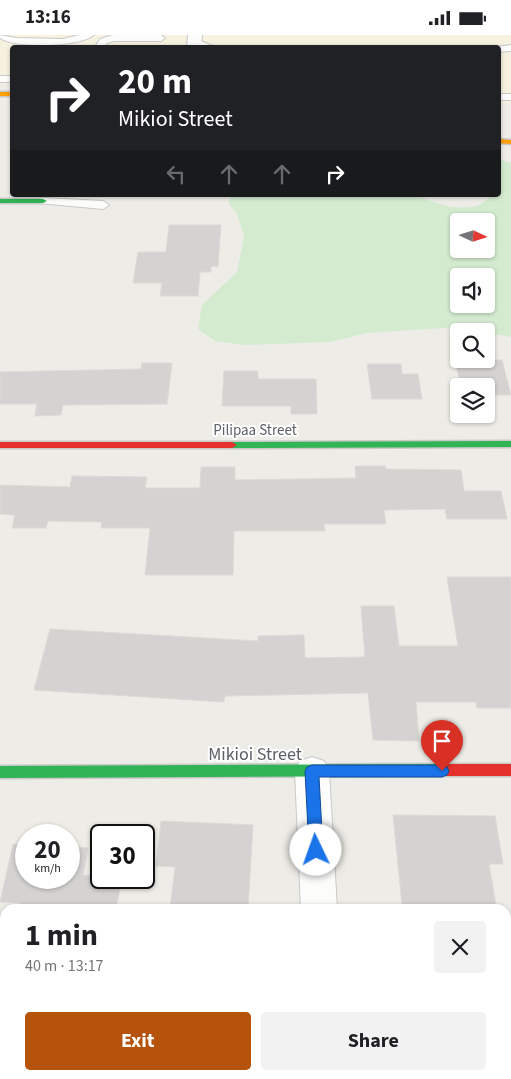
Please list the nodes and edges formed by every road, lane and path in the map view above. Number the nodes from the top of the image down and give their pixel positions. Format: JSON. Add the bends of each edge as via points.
{"nodes":[{"id":1,"x":1,"y":35,"type":"edge"},
{"id":2,"x":85,"y":36,"type":"edge"},
{"id":3,"x":161,"y":38,"type":"dead end"},
{"id":4,"x":101,"y":45,"type":"edge"},
{"id":5,"x":0,"y":201,"type":"edge"},
{"id":6,"x":43,"y":201,"type":"joint"},
{"id":7,"x":103,"y":205,"type":"dead end"},
{"id":8,"x":511,"y":444,"type":"edge"},
{"id":9,"x":0,"y":445,"type":"edge"},
{"id":10,"x":312,"y":771,"type":"junction"},
{"id":11,"x":511,"y":771,"type":"edge"},
{"id":12,"x":0,"y":772,"type":"edge"},
{"id":13,"x":319,"y":904,"type":"edge"}],
"edges":[{"from":1,"to":2,"type":"lane","via":[[16,41],[66,41]]},
{"from":3,"to":4,"type":"lane","via":[[108,39]]},
{"from":5,"to":6,"type":"main road"},
{"from":6,"to":7,"type":"lane"},
{"from":8,"to":9,"type":"main road","name":"Pilipaa Street"},
{"from":10,"to":11,"type":"main road","name":"Mikioi Street"},
{"from":10,"to":12,"type":"main road","name":"Mikioi Street"},
{"from":10,"to":13,"type":"street"}]}
